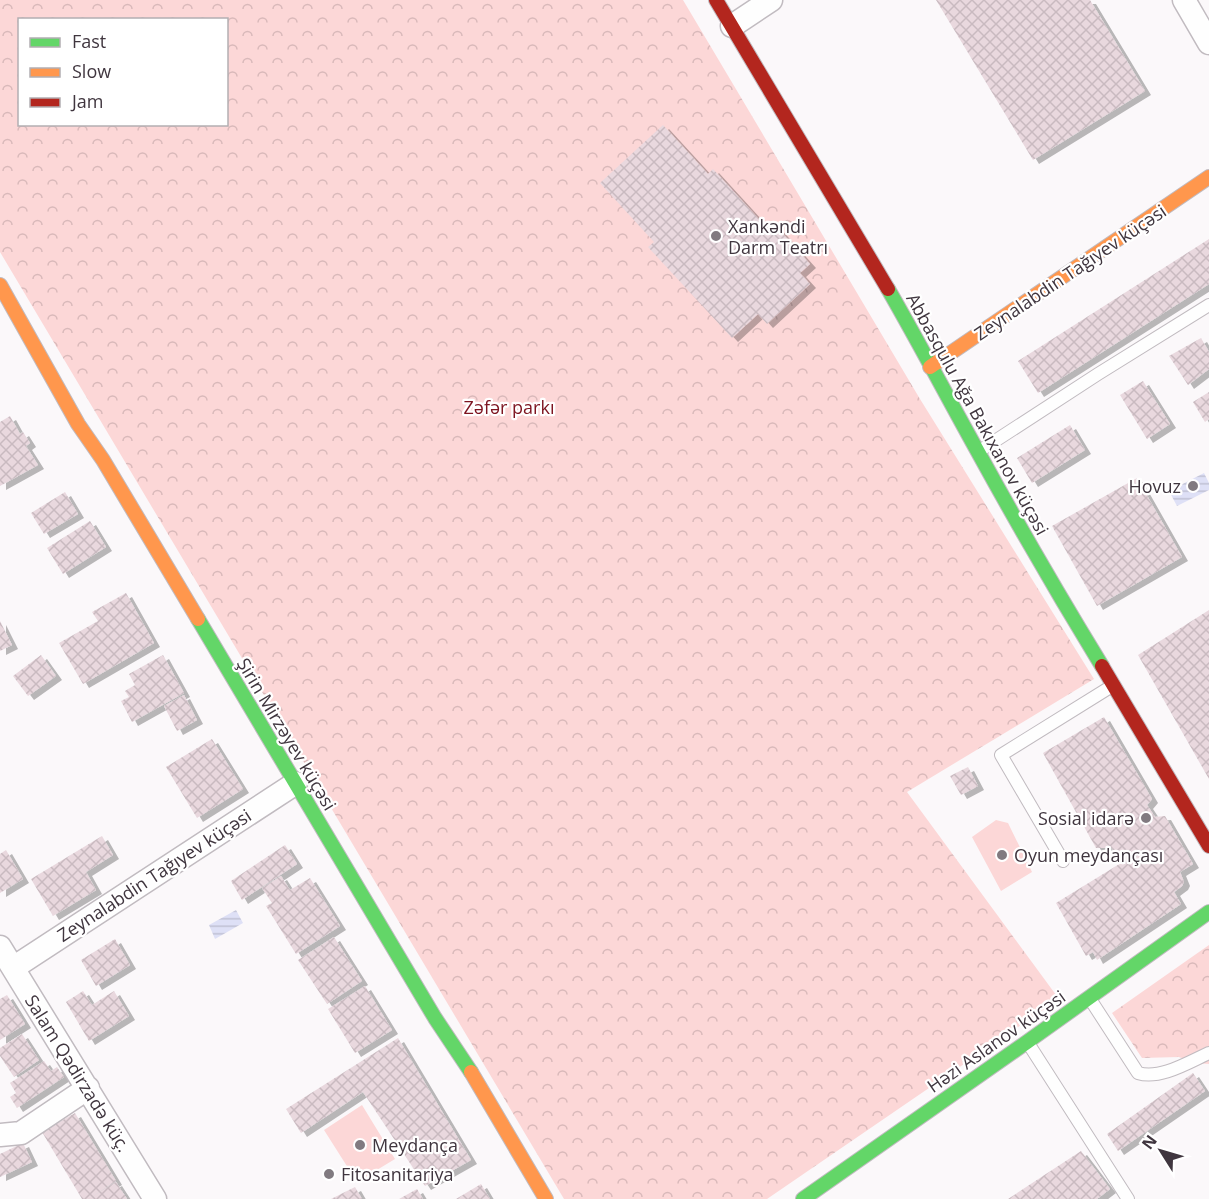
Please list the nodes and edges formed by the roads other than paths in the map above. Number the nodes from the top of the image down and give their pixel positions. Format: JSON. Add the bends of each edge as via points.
{"nodes":[{"id":1,"x":716,"y":0,"type":"edge"},
{"id":2,"x":771,"y":0,"type":"edge"},
{"id":3,"x":1184,"y":0,"type":"edge"},
{"id":4,"x":732,"y":26,"type":"junction"},
{"id":5,"x":1209,"y":43,"type":"edge"},
{"id":6,"x":1209,"y":177,"type":"edge"},
{"id":7,"x":0,"y":285,"type":"edge"},
{"id":8,"x":1209,"y":305,"type":"edge"},
{"id":9,"x":930,"y":367,"type":"junction"},
{"id":10,"x":978,"y":452,"type":"junction"},
{"id":11,"x":1113,"y":686,"type":"junction"},
{"id":12,"x":296,"y":783,"type":"junction"},
{"id":13,"x":1209,"y":846,"type":"edge"},
{"id":14,"x":1063,"y":861,"type":"dead end"},
{"id":15,"x":1209,"y":912,"type":"edge"},
{"id":16,"x":0,"y":947,"type":"edge"},
{"id":17,"x":13,"y":968,"type":"junction"},
{"id":18,"x":1089,"y":998,"type":"junction"},
{"id":19,"x":1027,"y":1042,"type":"junction"},
{"id":20,"x":1209,"y":1053,"type":"edge"},
{"id":21,"x":88,"y":1088,"type":"junction"},
{"id":22,"x":0,"y":1135,"type":"edge"},
{"id":23,"x":155,"y":1199,"type":"edge"},
{"id":24,"x":546,"y":1199,"type":"edge"},
{"id":25,"x":803,"y":1199,"type":"edge"},
{"id":26,"x":1128,"y":1199,"type":"edge"}],
"edges":[{"from":1,"to":4,"type":"street","name":"Abbasqulu Ağa Bakıxanov küçəsi"},
{"from":2,"to":4,"type":"street"},
{"from":3,"to":5,"type":"street"},
{"from":4,"to":9,"type":"street","name":"Abbasqulu Ağa Bakıxanov küçəsi"},
{"from":6,"to":9,"type":"street","name":"Zeynalabdin Tağıyev küçəsi"},
{"from":7,"to":12,"type":"street","name":"Şirin Mirzəyev küçəsi","via":[[78,424]]},
{"from":8,"to":10,"type":"lane"},
{"from":9,"to":10,"type":"street","name":"Abbasqulu Ağa Bakıxanov küçəsi"},
{"from":10,"to":11,"type":"street","name":"Abbasqulu Ağa Bakıxanov küçəsi"},
{"from":11,"to":13,"type":"street","name":"Abbasqulu Ağa Bakıxanov küçəsi"},
{"from":11,"to":14,"type":"lane","via":[[1001,755]]},
{"from":12,"to":17,"type":"street","name":"Zeynalabdin Tağıyev küçəsi"},
{"from":12,"to":24,"type":"street","name":"Şirin Mirzəyev küçəsi"},
{"from":15,"to":18,"type":"street","name":"Həzi Aslanov küçəsi"},
{"from":16,"to":17,"type":"street","name":"Salam Qədirzadə küç."},
{"from":17,"to":21,"type":"street","name":"Salam Qədirzadə küç."},
{"from":18,"to":19,"type":"street","name":"Həzi Aslanov küçəsi"},
{"from":18,"to":20,"type":"lane","via":[[1138,1073],[1174,1070]]},
{"from":19,"to":25,"type":"street","name":"Həzi Aslanov küçəsi"},
{"from":19,"to":26,"type":"lane"},
{"from":21,"to":22,"type":"street","via":[[21,1133]]},
{"from":21,"to":23,"type":"street","name":"Salam Qədirzadə küç."}]}
